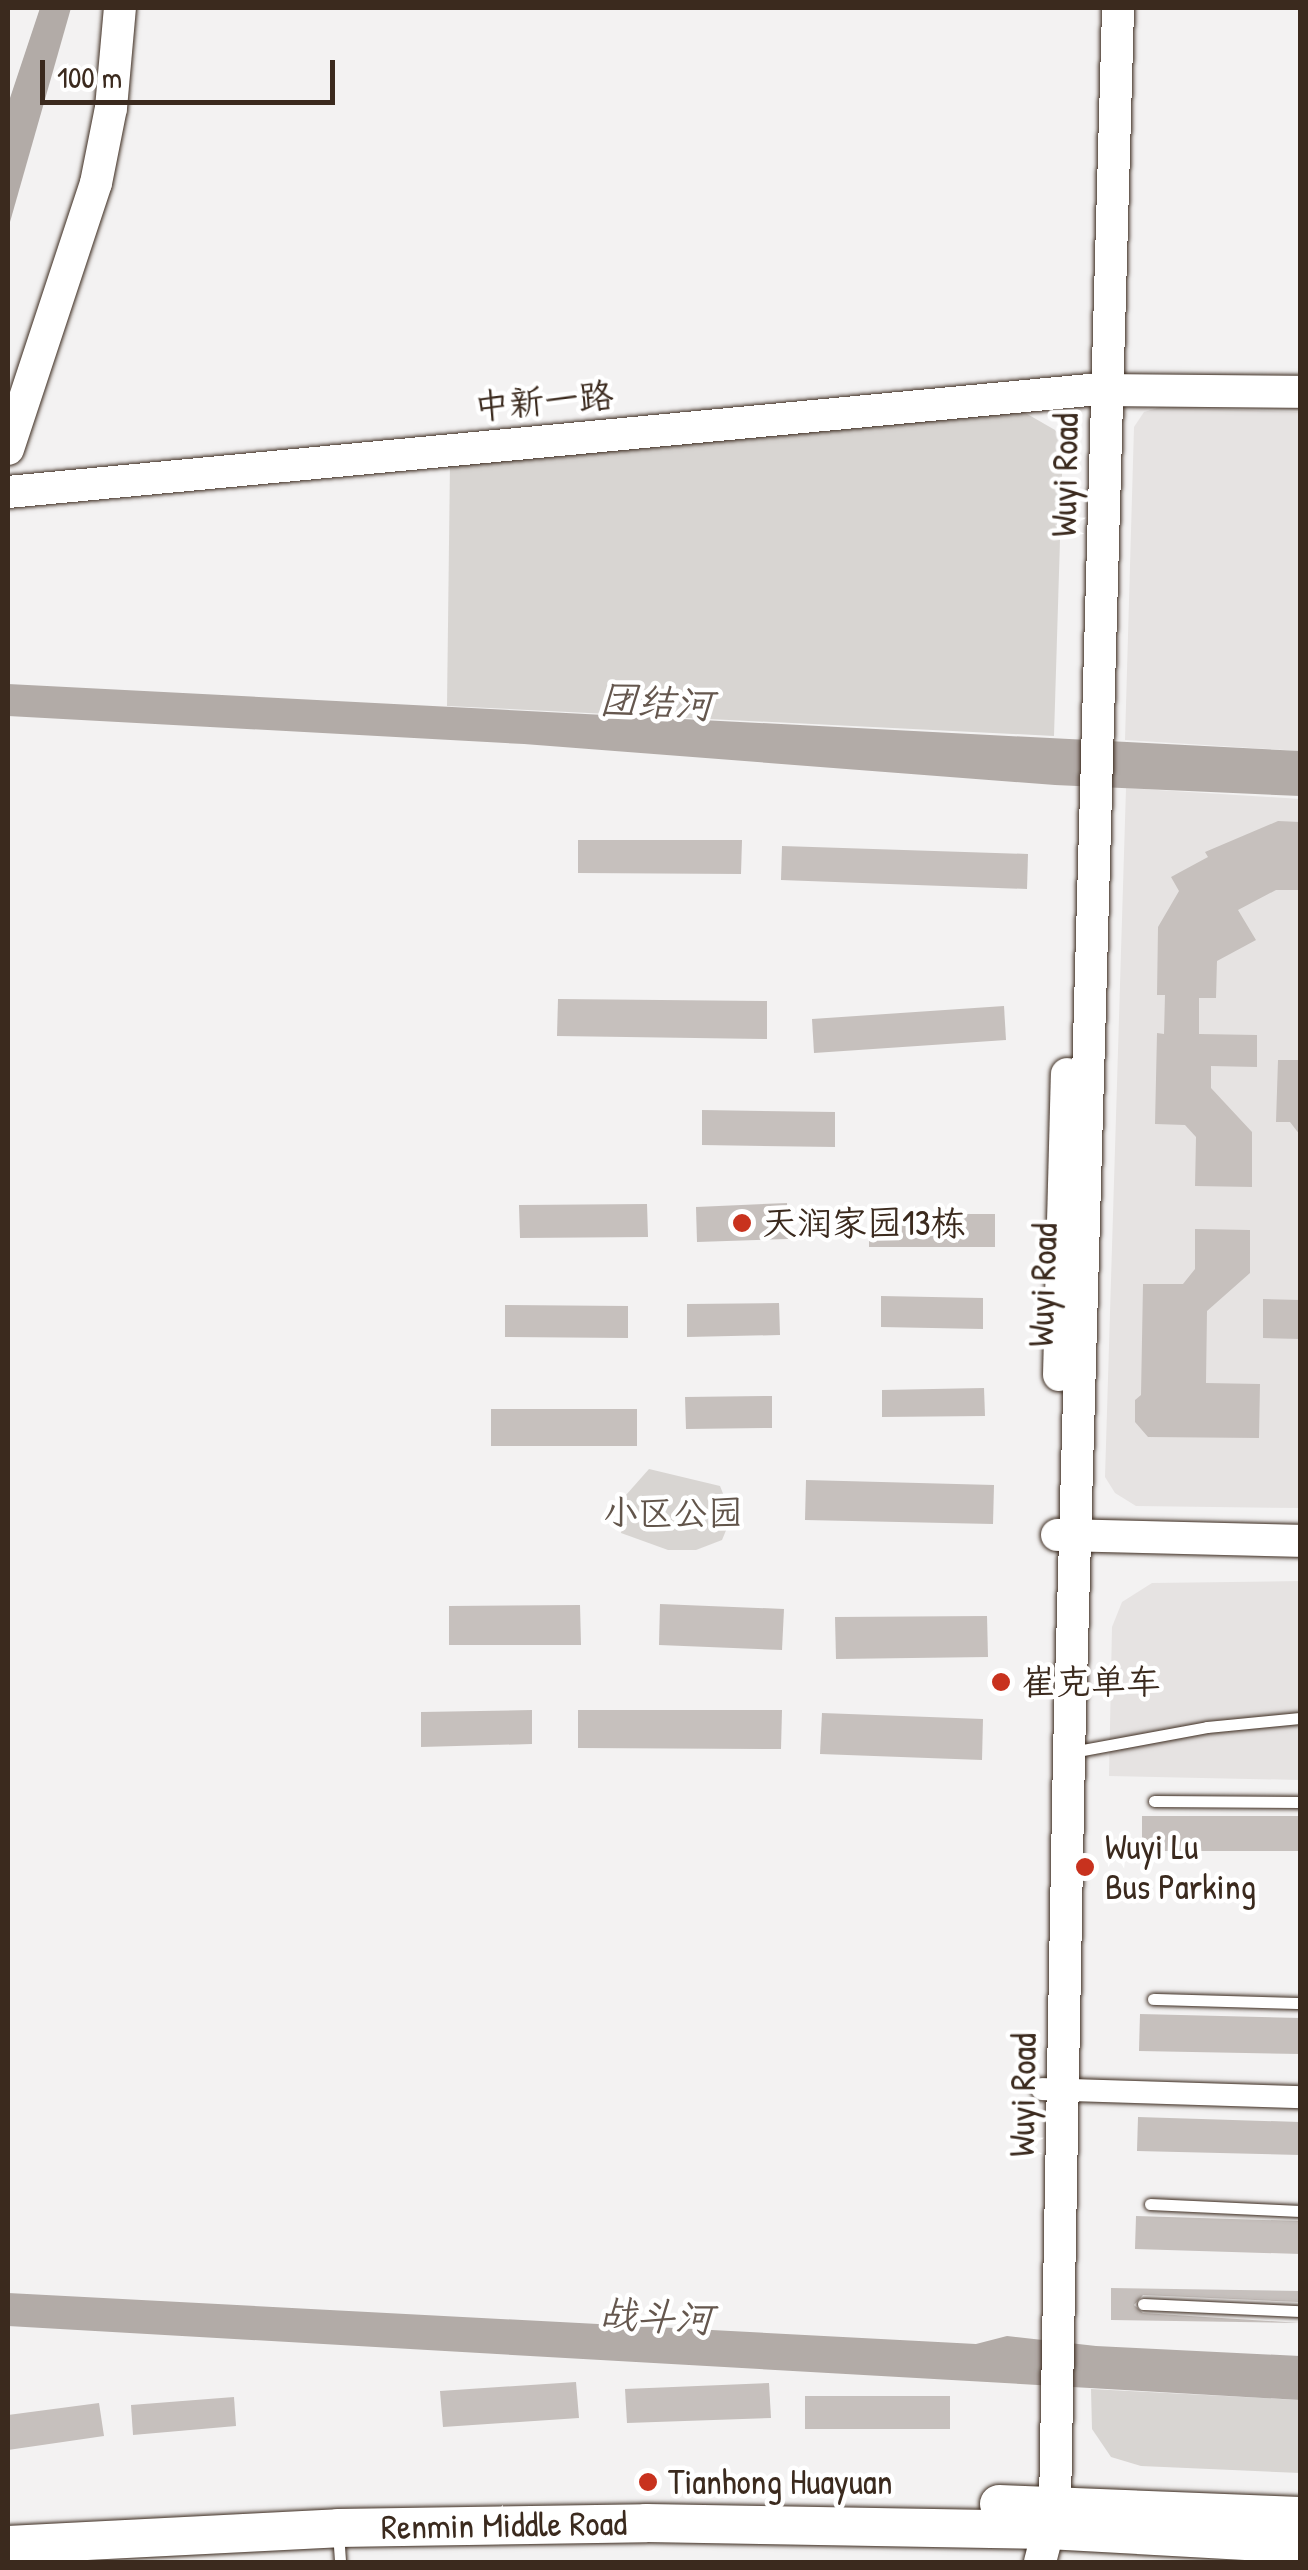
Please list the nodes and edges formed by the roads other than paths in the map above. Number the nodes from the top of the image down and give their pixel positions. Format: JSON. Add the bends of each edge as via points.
{"nodes":[{"id":1,"x":120,"y":8,"type":"edge"},
{"id":2,"x":1100,"y":8,"type":"edge"},
{"id":3,"x":1118,"y":8,"type":"edge"},
{"id":4,"x":1098,"y":390,"type":"junction"},
{"id":5,"x":1300,"y":392,"type":"edge"},
{"id":6,"x":8,"y":449,"type":"edge"},
{"id":7,"x":8,"y":492,"type":"edge"},
{"id":8,"x":1067,"y":1536,"type":"junction"},
{"id":9,"x":1300,"y":1541,"type":"edge"},
{"id":10,"x":1300,"y":1718,"type":"edge"},
{"id":11,"x":1053,"y":1756,"type":"junction"},
{"id":12,"x":1154,"y":1800,"type":"dead end"},
{"id":13,"x":1300,"y":1802,"type":"edge"},
{"id":14,"x":1153,"y":1999,"type":"dead end"},
{"id":15,"x":1300,"y":2003,"type":"edge"},
{"id":16,"x":1042,"y":2089,"type":"junction"},
{"id":17,"x":1300,"y":2097,"type":"edge"},
{"id":18,"x":1150,"y":2204,"type":"dead end"},
{"id":19,"x":1300,"y":2211,"type":"edge"},
{"id":20,"x":1143,"y":2304,"type":"dead end"},
{"id":21,"x":1300,"y":2311,"type":"edge"},
{"id":22,"x":1050,"y":2336,"type":"junction"},
{"id":23,"x":1300,"y":2516,"type":"edge"},
{"id":24,"x":8,"y":2521,"type":"edge"},
{"id":25,"x":1037,"y":2532,"type":"edge"},
{"id":26,"x":1300,"y":2544,"type":"edge"},
{"id":27,"x":339,"y":2545,"type":"edge"},
{"id":28,"x":8,"y":2546,"type":"edge"}],
"edges":[{"from":1,"to":6,"type":"main road","via":[[96,183]]},
{"from":2,"to":4,"type":"main road","name":"Wuyi Road"},
{"from":3,"to":4,"type":"main road","name":"Wuyi Road"},
{"from":4,"to":5,"type":"main road","name":"中新一路"},
{"from":4,"to":7,"type":"main road","name":"中新一路"},
{"from":4,"to":8,"type":"main road","name":"Wuyi Road"},
{"from":8,"to":9,"type":"main road"},
{"from":8,"to":11,"type":"main road","name":"Wuyi Road"},
{"from":8,"to":22,"type":"main road","name":"Wuyi Road"},
{"from":10,"to":11,"type":"lane","via":[[1206,1727]]},
{"from":11,"to":16,"type":"main road","name":"Wuyi Road"},
{"from":12,"to":13,"type":"lane"},
{"from":14,"to":15,"type":"lane"},
{"from":16,"to":17,"type":"street"},
{"from":16,"to":22,"type":"main road","name":"Wuyi Road"},
{"from":18,"to":19,"type":"lane"},
{"from":20,"to":21,"type":"lane"},
{"from":22,"to":25,"type":"main road","name":"Wuyi Road"},
{"from":23,"to":25,"type":"main road","name":"Renmin Middle Road"},
{"from":24,"to":25,"type":"main road","name":"Renmin Middle Road","via":[[627,2498]]},
{"from":25,"to":26,"type":"main road","name":"Renmin Middle Road"},
{"from":25,"to":27,"type":"main road","name":"Renmin Middle Road","via":[[646,2522]]},
{"from":27,"to":28,"type":"main road","name":"Renmin Middle Road"}]}
